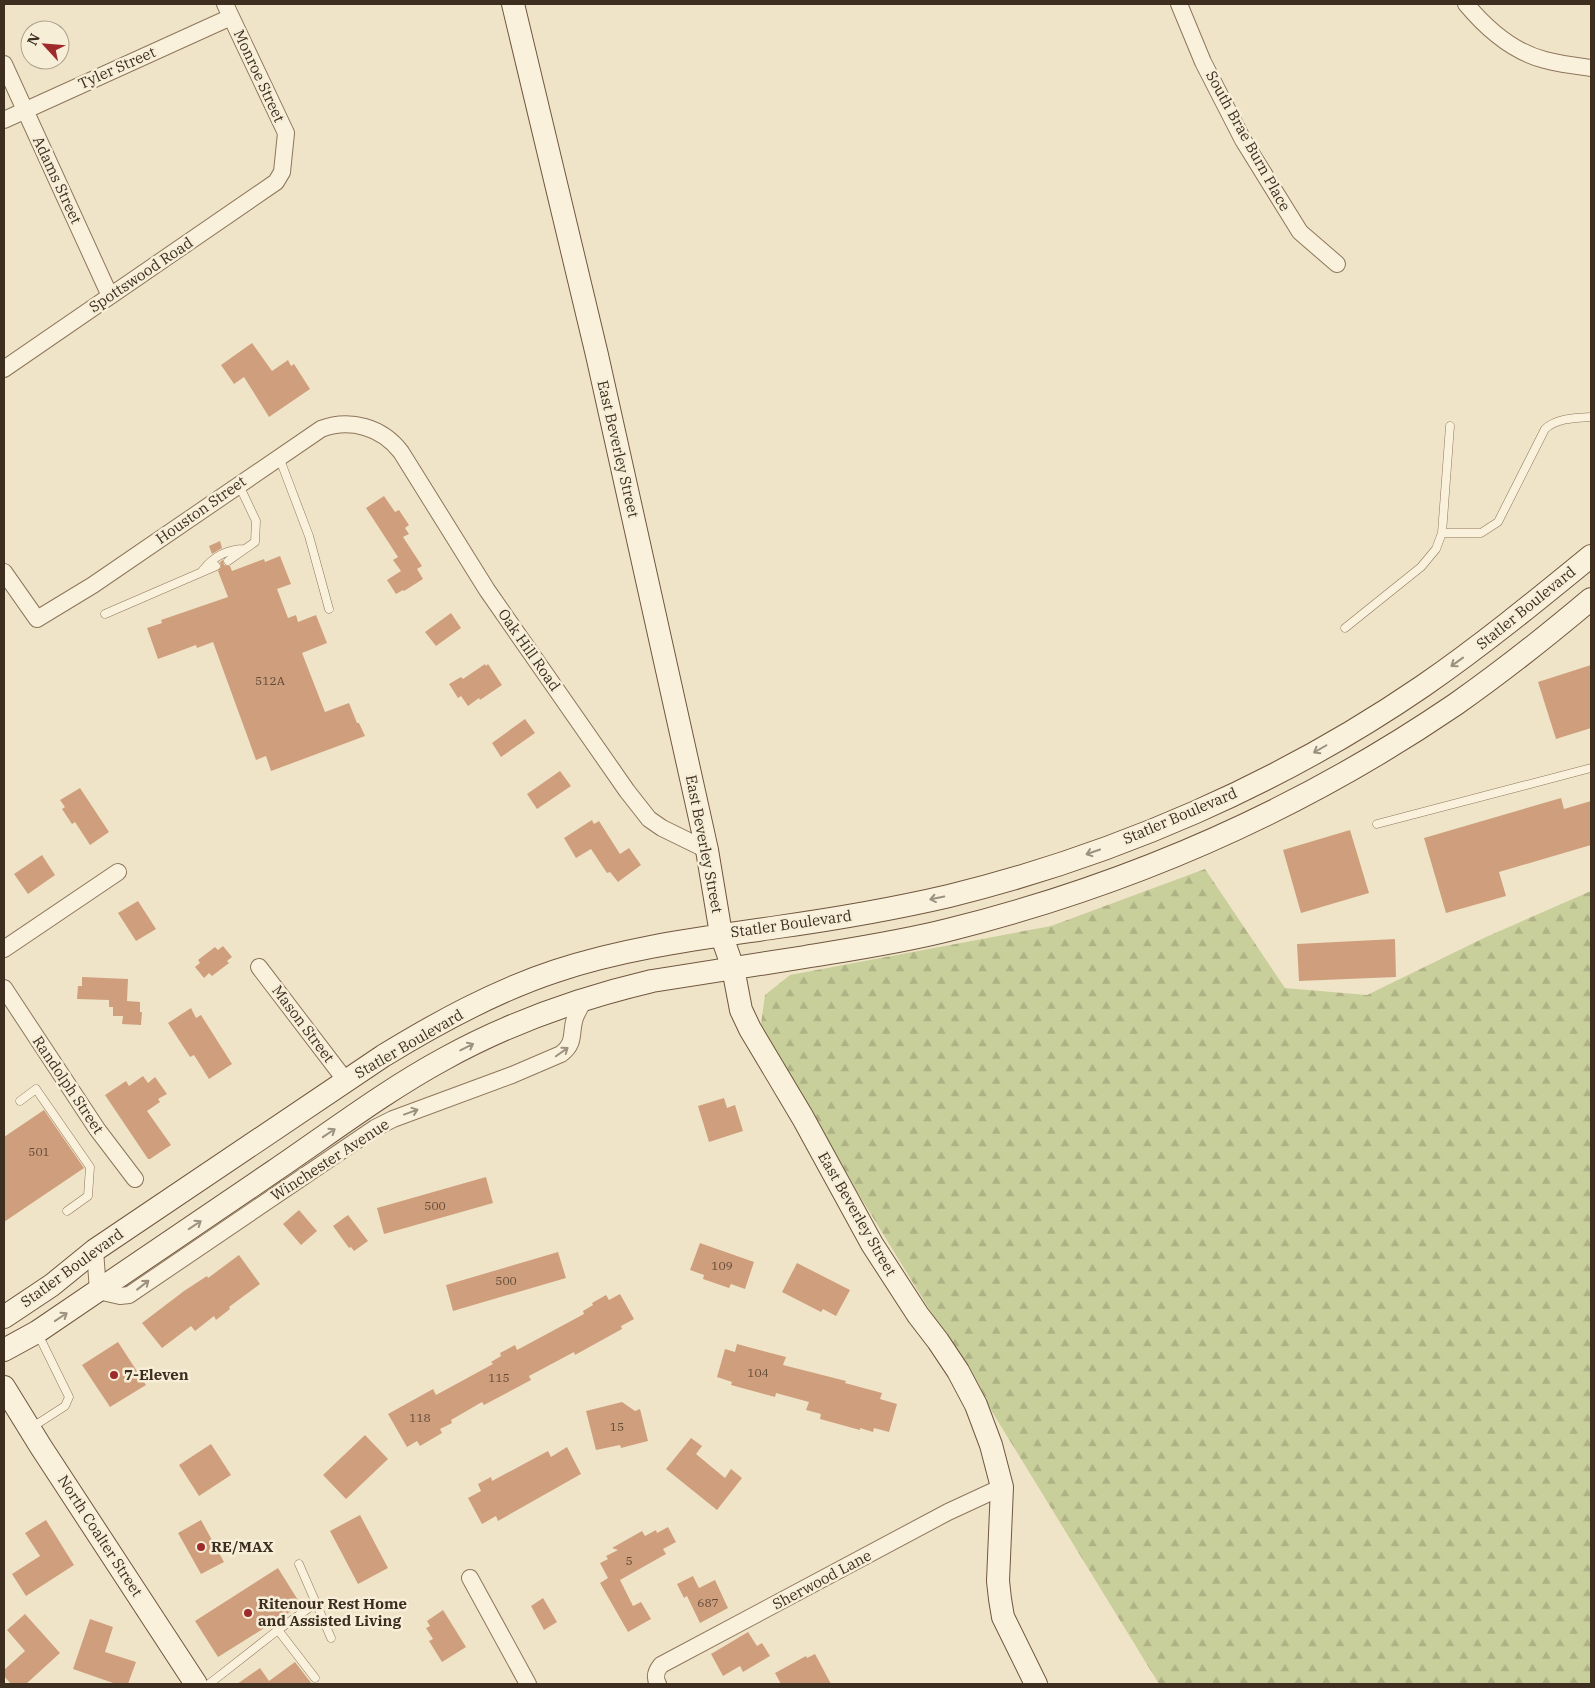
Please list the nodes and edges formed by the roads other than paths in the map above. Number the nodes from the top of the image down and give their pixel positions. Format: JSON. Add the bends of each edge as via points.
{"nodes":[{"id":1,"x":513,"y":4,"type":"edge"},
{"id":2,"x":1179,"y":4,"type":"edge"},
{"id":3,"x":1466,"y":4,"type":"edge"},
{"id":4,"x":228,"y":10,"type":"edge"},
{"id":5,"x":4,"y":64,"type":"edge"},
{"id":6,"x":1591,"y":68,"type":"edge"},
{"id":7,"x":24,"y":110,"type":"junction"},
{"id":8,"x":4,"y":120,"type":"edge"},
{"id":9,"x":278,"y":179,"type":"joint"},
{"id":10,"x":1337,"y":264,"type":"dead end"},
{"id":11,"x":110,"y":296,"type":"junction"},
{"id":12,"x":4,"y":369,"type":"edge"},
{"id":13,"x":1591,"y":417,"type":"edge"},
{"id":14,"x":1450,"y":426,"type":"dead end"},
{"id":15,"x":371,"y":429,"type":"joint"},
{"id":16,"x":279,"y":456,"type":"junction"},
{"id":17,"x":239,"y":484,"type":"junction"},
{"id":18,"x":1442,"y":533,"type":"junction"},
{"id":19,"x":245,"y":549,"type":"junction"},
{"id":20,"x":1591,"y":556,"type":"edge"},
{"id":21,"x":228,"y":561,"type":"dead end"},
{"id":22,"x":216,"y":566,"type":"dead end"},
{"id":23,"x":4,"y":572,"type":"edge"},
{"id":24,"x":202,"y":572,"type":"junction"},
{"id":25,"x":1591,"y":599,"type":"edge"},
{"id":26,"x":329,"y":609,"type":"dead end"},
{"id":27,"x":105,"y":614,"type":"dead end"},
{"id":28,"x":1345,"y":628,"type":"dead end"},
{"id":29,"x":1591,"y":768,"type":"edge"},
{"id":30,"x":1377,"y":824,"type":"dead end"},
{"id":31,"x":707,"y":850,"type":"junction"},
{"id":32,"x":118,"y":872,"type":"dead end"},
{"id":33,"x":721,"y":934,"type":"junction"},
{"id":34,"x":4,"y":948,"type":"edge"},
{"id":35,"x":259,"y":967,"type":"dead end"},
{"id":36,"x":733,"y":968,"type":"junction"},
{"id":37,"x":4,"y":988,"type":"edge"},
{"id":38,"x":584,"y":1000,"type":"junction"},
{"id":39,"x":346,"y":1081,"type":"junction"},
{"id":40,"x":20,"y":1101,"type":"dead end"},
{"id":41,"x":135,"y":1179,"type":"dead end"},
{"id":42,"x":67,"y":1211,"type":"dead end"},
{"id":43,"x":95,"y":1250,"type":"junction"},
{"id":44,"x":98,"y":1291,"type":"junction"},
{"id":45,"x":4,"y":1300,"type":"edge"},
{"id":46,"x":4,"y":1317,"type":"edge"},
{"id":47,"x":37,"y":1332,"type":"junction"},
{"id":48,"x":4,"y":1350,"type":"edge"},
{"id":49,"x":4,"y":1387,"type":"edge"},
{"id":50,"x":10,"y":1405,"type":"edge"},
{"id":51,"x":29,"y":1429,"type":"junction"},
{"id":52,"x":1002,"y":1487,"type":"junction"},
{"id":53,"x":299,"y":1564,"type":"dead end"},
{"id":54,"x":470,"y":1578,"type":"dead end"},
{"id":55,"x":316,"y":1603,"type":"junction"},
{"id":56,"x":278,"y":1630,"type":"junction"},
{"id":57,"x":331,"y":1638,"type":"dead end"},
{"id":58,"x":315,"y":1678,"type":"dead end"},
{"id":59,"x":196,"y":1684,"type":"edge"},
{"id":60,"x":209,"y":1684,"type":"edge"},
{"id":61,"x":528,"y":1684,"type":"edge"},
{"id":62,"x":658,"y":1684,"type":"edge"},
{"id":63,"x":1036,"y":1684,"type":"edge"}],
"edges":[{"from":1,"to":31,"type":"main road","name":"East Beverley Street","via":[[588,317]]},
{"from":2,"to":10,"type":"street","name":"South Brae Burn Place","via":[[1243,140],[1300,232]]},
{"from":3,"to":6,"type":"street","via":[[1495,33],[1519,49],[1543,59]]},
{"from":4,"to":7,"type":"street","name":"Tyler Street"},
{"from":4,"to":9,"type":"street","name":"Monroe Street","via":[[286,133],[282,172]]},
{"from":5,"to":7,"type":"street","name":"Adams Street"},
{"from":7,"to":8,"type":"street","name":"Tyler Street"},
{"from":7,"to":11,"type":"street","name":"Adams Street"},
{"from":9,"to":11,"type":"street","name":"Spottswood Road"},
{"from":11,"to":12,"type":"street","name":"Spottswood Road"},
{"from":13,"to":18,"type":"lane","via":[[1559,421],[1545,428],[1515,492],[1494,527],[1481,534]]},
{"from":14,"to":18,"type":"lane"},
{"from":15,"to":16,"type":"street","name":"Houston Street","via":[[351,424],[327,427]]},
{"from":15,"to":31,"type":"street","name":"Oak Hill Road","via":[[387,437],[401,452],[487,590],[649,819]]},
{"from":16,"to":17,"type":"street","name":"Houston Street"},
{"from":16,"to":26,"type":"lane","via":[[309,536]]},
{"from":17,"to":19,"type":"lane","via":[[256,521],[254,542]]},
{"from":17,"to":23,"type":"street","name":"Houston Street","via":[[93,585],[37,619]]},
{"from":18,"to":28,"type":"lane","via":[[1436,549],[1420,568]]},
{"from":19,"to":21,"type":"lane"},
{"from":19,"to":24,"type":"lane","via":[[233,549],[211,559]]},
{"from":20,"to":33,"type":"main road","name":"Statler Boulevard","one_way":true,"via":[[1499,631],[1398,703],[1310,755],[1200,809],[1111,846],[949,896],[863,914]]},
{"from":22,"to":24,"type":"lane"},
{"from":24,"to":27,"type":"lane"},
{"from":25,"to":36,"type":"main road","name":"Statler Boulevard","via":[[1495,676],[1408,735],[1306,794],[1211,841],[1113,880],[992,919],[903,940]]},
{"from":29,"to":30,"type":"lane"},
{"from":31,"to":33,"type":"main road","name":"East Beverley Street"},
{"from":32,"to":34,"type":"street"},
{"from":33,"to":36,"type":"main road","name":"East Beverley Street"},
{"from":33,"to":39,"type":"main road","name":"Statler Boulevard","via":[[628,952],[555,971],[456,1014],[403,1043]]},
{"from":35,"to":39,"type":"street","name":"Mason Street"},
{"from":36,"to":38,"type":"main road","name":"Statler Boulevard","via":[[652,981]]},
{"from":36,"to":52,"type":"main road","name":"East Beverley Street","via":[[741,1010],[750,1029],[872,1244],[973,1398],[992,1444]]},
{"from":37,"to":41,"type":"street","name":"Randolph Street","via":[[97,1129]]},
{"from":44,"to":38,"type":"main road","name":"Statler Boulevard","one_way":true,"via":[[383,1097],[443,1060],[517,1024]]},
{"from":44,"to":38,"type":"street","name":"Winchester Avenue","one_way":true,"via":[[120,1296],[135,1292],[375,1128],[561,1054],[573,1038],[575,1016]]},
{"from":39,"to":43,"type":"main road","name":"Statler Boulevard"},
{"from":40,"to":42,"type":"lane","via":[[36,1089],[90,1167],[88,1196]]},
{"from":43,"to":44,"type":"street"},
{"from":43,"to":45,"type":"main road","via":[[13,1298]]},
{"from":43,"to":46,"type":"main road","name":"Statler Boulevard","via":[[52,1285]]},
{"from":47,"to":44,"type":"main road","name":"Statler Boulevard","one_way":true},
{"from":47,"to":48,"type":"main road","name":"Statler Boulevard"},
{"from":47,"to":51,"type":"lane","via":[[69,1397],[65,1406]]},
{"from":49,"to":50,"type":"main road","name":"North Coalter Street"},
{"from":50,"to":51,"type":"main road","name":"North Coalter Street"},
{"from":51,"to":59,"type":"main road","name":"North Coalter Street"},
{"from":52,"to":62,"type":"street","name":"Sherwood Lane","via":[[661,1666],[657,1672]]},
{"from":52,"to":63,"type":"main road","name":"East Beverley Street","via":[[998,1581],[1003,1617]]},
{"from":53,"to":55,"type":"lane"},
{"from":54,"to":61,"type":"street"},
{"from":55,"to":56,"type":"lane"},
{"from":55,"to":57,"type":"lane"},
{"from":56,"to":58,"type":"lane"},
{"from":56,"to":60,"type":"lane"}]}
